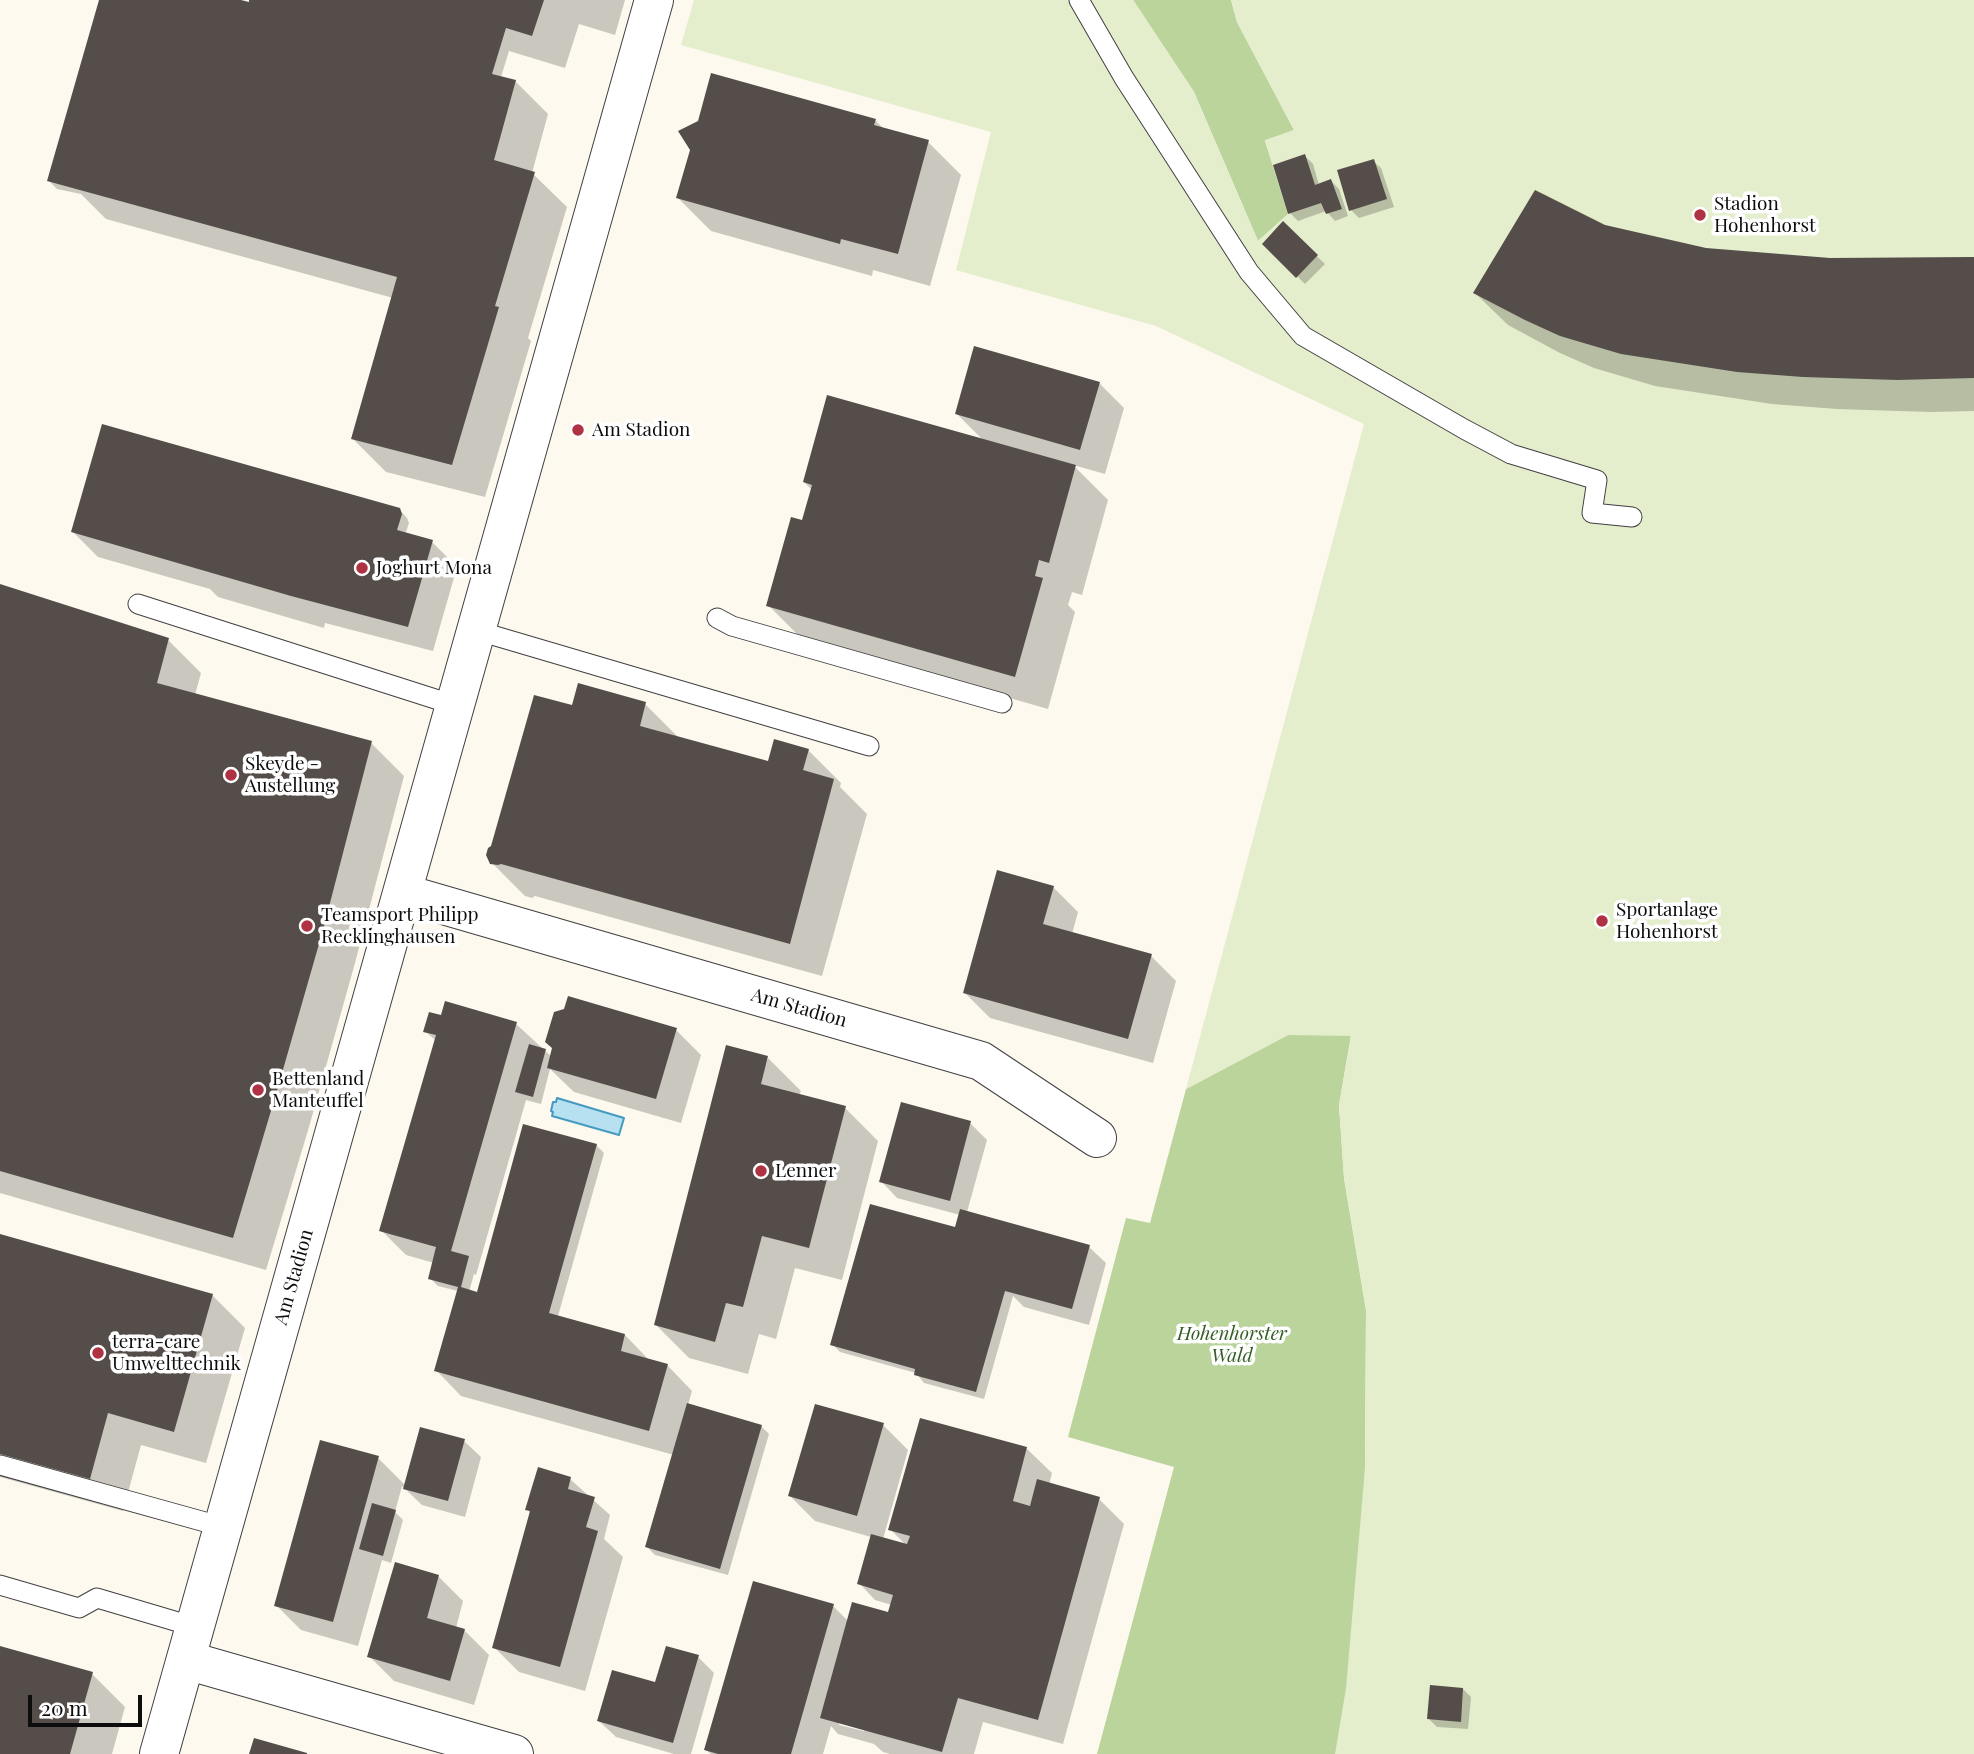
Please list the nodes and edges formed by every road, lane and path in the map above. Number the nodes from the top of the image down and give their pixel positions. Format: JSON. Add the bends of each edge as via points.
{"nodes":[{"id":1,"x":654,"y":0,"type":"edge"},
{"id":2,"x":1079,"y":0,"type":"edge"},
{"id":3,"x":1632,"y":517,"type":"dead end"},
{"id":4,"x":138,"y":604,"type":"dead end"},
{"id":5,"x":718,"y":618,"type":"dead end"},
{"id":6,"x":475,"y":630,"type":"junction"},
{"id":7,"x":1002,"y":703,"type":"dead end"},
{"id":8,"x":454,"y":705,"type":"junction"},
{"id":9,"x":869,"y":746,"type":"dead end"},
{"id":10,"x":402,"y":893,"type":"junction"},
{"id":11,"x":1097,"y":1138,"type":"dead end"},
{"id":12,"x":0,"y":1465,"type":"edge"},
{"id":13,"x":223,"y":1527,"type":"junction"},
{"id":14,"x":0,"y":1585,"type":"edge"},
{"id":15,"x":190,"y":1644,"type":"junction"},
{"id":16,"x":159,"y":1754,"type":"edge"},
{"id":17,"x":514,"y":1754,"type":"edge"}],
"edges":[{"from":1,"to":6,"type":"street","name":"Am Stadion"},
{"from":2,"to":3,"type":"lane","via":[[1249,272],[1303,336],[1510,454],[1597,480],[1592,513]]},
{"from":4,"to":8,"type":"lane"},
{"from":5,"to":7,"type":"lane","via":[[732,626]]},
{"from":6,"to":8,"type":"street","name":"Am Stadion"},
{"from":6,"to":9,"type":"lane"},
{"from":8,"to":10,"type":"street","name":"Am Stadion"},
{"from":10,"to":11,"type":"street","name":"Am Stadion","via":[[981,1061]]},
{"from":10,"to":13,"type":"street","name":"Am Stadion"},
{"from":12,"to":13,"type":"lane"},
{"from":13,"to":15,"type":"street","name":"Am Stadion"},
{"from":14,"to":15,"type":"lane","via":[[79,1608],[97,1598]]},
{"from":15,"to":16,"type":"street","name":"Am Stadion"},
{"from":15,"to":17,"type":"street"}]}
